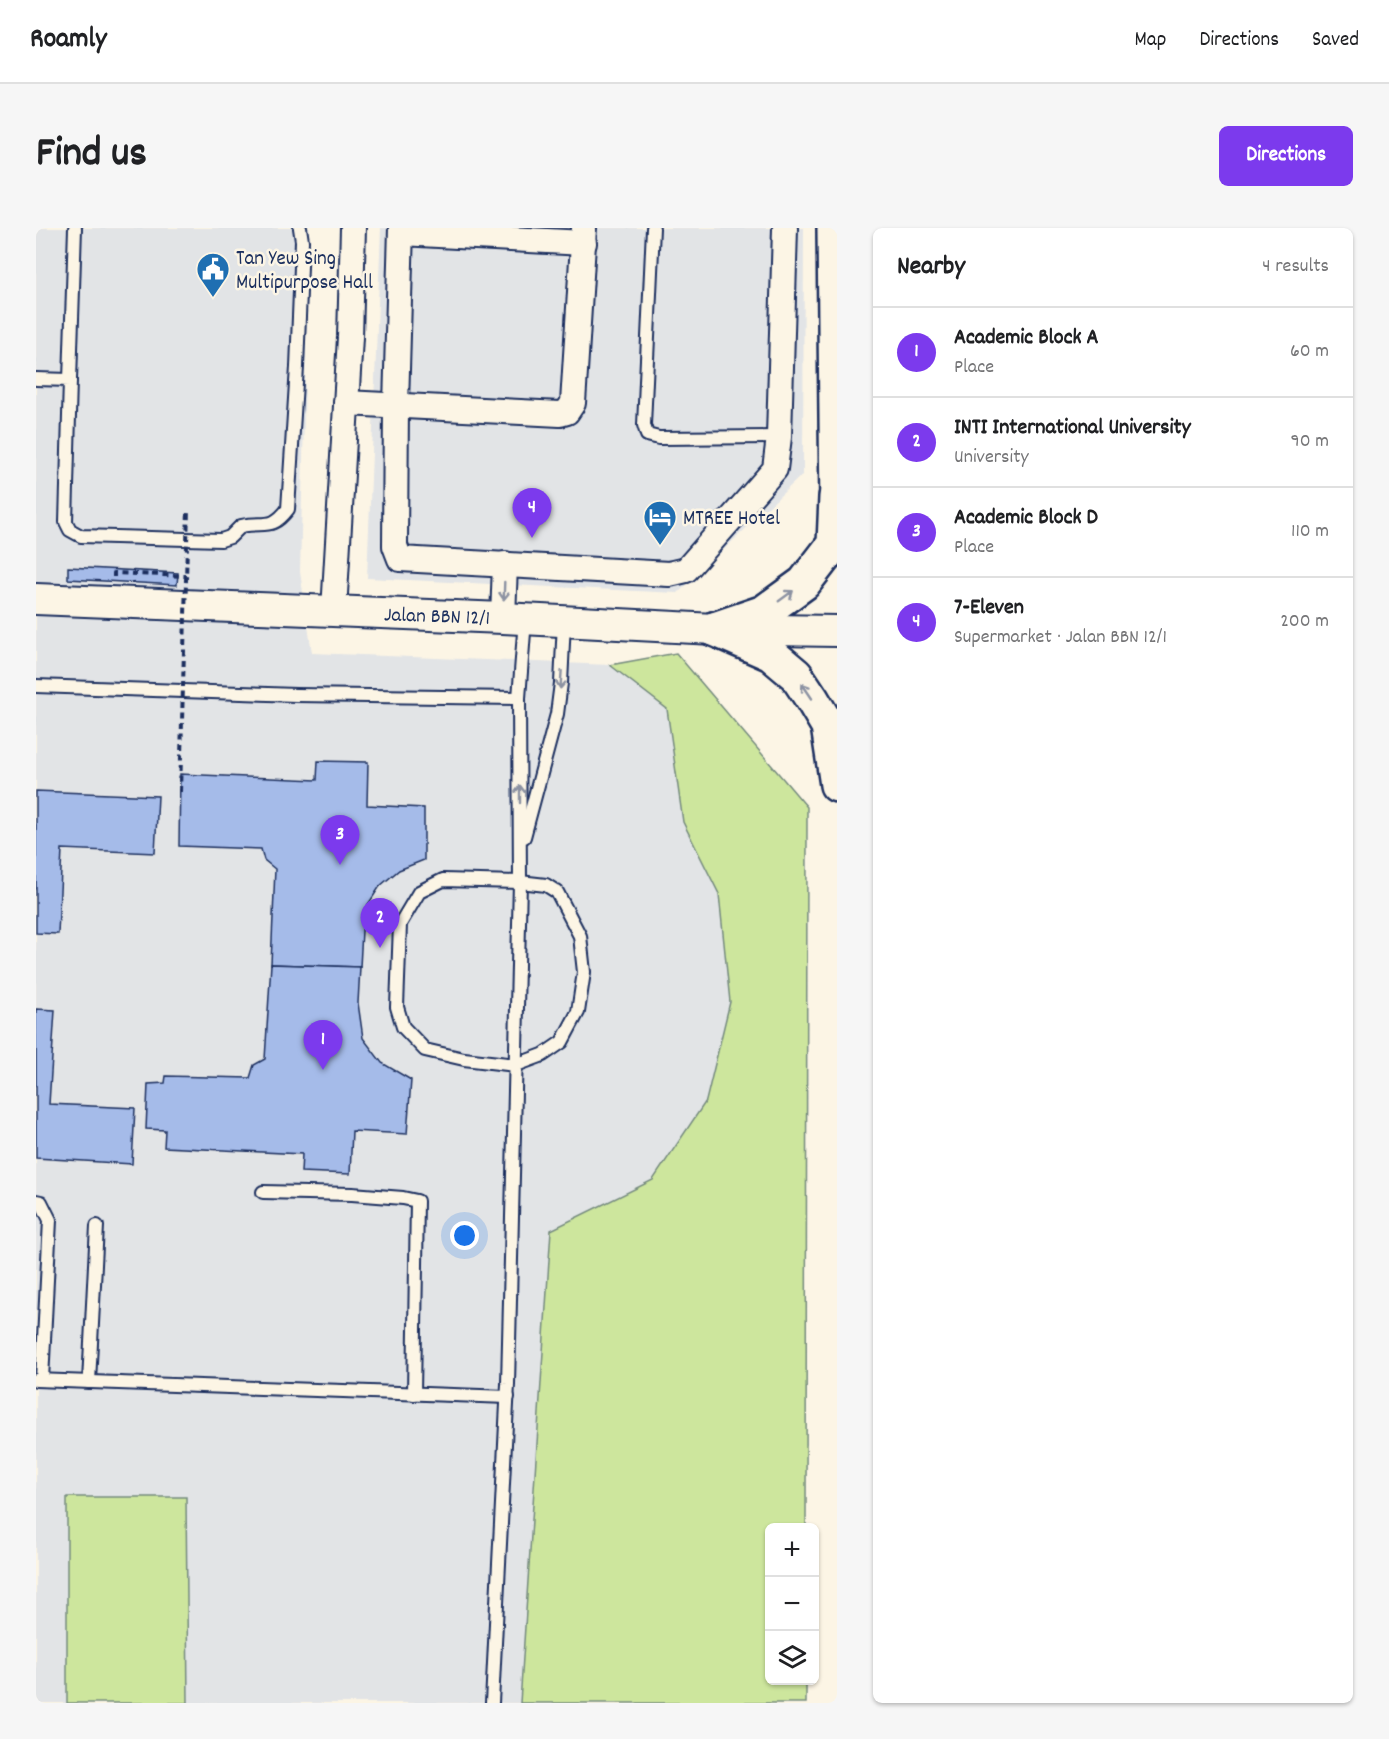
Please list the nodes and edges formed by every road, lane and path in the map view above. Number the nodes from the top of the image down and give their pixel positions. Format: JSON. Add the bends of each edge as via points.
{"nodes":[{"id":1,"x":75,"y":228,"type":"edge"},
{"id":2,"x":300,"y":228,"type":"edge"},
{"id":3,"x":353,"y":228,"type":"edge"},
{"id":4,"x":653,"y":228,"type":"edge"},
{"id":5,"x":785,"y":228,"type":"edge"},
{"id":6,"x":834,"y":228,"type":"edge"},
{"id":7,"x":401,"y":231,"type":"edge"},
{"id":8,"x":584,"y":235,"type":"edge"},
{"id":9,"x":36,"y":379,"type":"edge"},
{"id":10,"x":70,"y":381,"type":"junction"},
{"id":11,"x":346,"y":403,"type":"junction"},
{"id":12,"x":396,"y":405,"type":"junction"},
{"id":13,"x":780,"y":437,"type":"junction"},
{"id":14,"x":836,"y":497,"type":"edge"},
{"id":15,"x":188,"y":508,"type":"dead end"},
{"id":16,"x":837,"y":509,"type":"edge"},
{"id":17,"x":505,"y":564,"type":"junction"},
{"id":18,"x":114,"y":573,"type":"dead end"},
{"id":19,"x":186,"y":576,"type":"junction"},
{"id":20,"x":36,"y":599,"type":"edge"},
{"id":21,"x":334,"y":611,"type":"junction"},
{"id":22,"x":514,"y":619,"type":"junction"},
{"id":23,"x":564,"y":621,"type":"junction"},
{"id":24,"x":714,"y":629,"type":"junction"},
{"id":25,"x":837,"y":631,"type":"edge"},
{"id":26,"x":36,"y":686,"type":"edge"},
{"id":27,"x":519,"y":698,"type":"junction"},
{"id":28,"x":837,"y":785,"type":"edge"},
{"id":29,"x":180,"y":792,"type":"dead end"},
{"id":30,"x":520,"y":852,"type":"junction"},
{"id":31,"x":520,"y":882,"type":"junction"},
{"id":32,"x":516,"y":1065,"type":"junction"},
{"id":33,"x":263,"y":1192,"type":"dead end"},
{"id":34,"x":36,"y":1202,"type":"edge"},
{"id":35,"x":97,"y":1226,"type":"dead end"},
{"id":36,"x":39,"y":1380,"type":"edge"},
{"id":37,"x":89,"y":1382,"type":"junction"},
{"id":38,"x":414,"y":1394,"type":"junction"},
{"id":39,"x":508,"y":1397,"type":"junction"},
{"id":40,"x":492,"y":1703,"type":"edge"}],
"edges":[{"from":1,"to":10,"type":"lane"},
{"from":2,"to":10,"type":"lane","via":[[288,509],[280,519],[272,524],[241,526],[221,540],[81,536],[70,530],[66,522]]},
{"from":3,"to":11,"type":"street"},
{"from":4,"to":13,"type":"lane","via":[[646,435]]},
{"from":5,"to":13,"type":"street"},
{"from":6,"to":14,"type":"main road"},
{"from":7,"to":8,"type":"street"},
{"from":7,"to":12,"type":"street"},
{"from":8,"to":12,"type":"street","via":[[573,403],[567,412]]},
{"from":9,"to":10,"type":"lane"},
{"from":11,"to":12,"type":"street"},
{"from":11,"to":21,"type":"street"},
{"from":12,"to":17,"type":"street","via":[[395,546],[400,559]]},
{"from":13,"to":17,"type":"street","via":[[775,469],[686,570],[669,574]]},
{"from":14,"to":16,"type":"main road"},
{"from":24,"to":14,"type":"main road","one_way":true,"via":[[764,612],[804,583],[834,544]]},
{"from":15,"to":19,"type":"path","bridge":true},
{"from":17,"to":22,"type":"street","one_way":true},
{"from":18,"to":19,"type":"path"},
{"from":19,"to":29,"type":"path","bridge":true},
{"from":20,"to":21,"type":"street","name":"Jalan BBN 12/1"},
{"from":21,"to":22,"type":"street","name":"Jalan BBN 12/1"},
{"from":22,"to":23,"type":"street","name":"Jalan BBN 12/1"},
{"from":22,"to":27,"type":"lane"},
{"from":23,"to":24,"type":"street","name":"Jalan BBN 12/1"},
{"from":23,"to":30,"type":"lane","one_way":true,"via":[[557,714]]},
{"from":24,"to":25,"type":"street","name":"Jalan BBN 12/1"},
{"from":28,"to":24,"type":"main road","one_way":true,"via":[[828,726],[796,675],[771,654]]},
{"from":26,"to":27,"type":"lane"},
{"from":30,"to":27,"type":"lane","one_way":true},
{"from":30,"to":31,"type":"lane"},
{"from":31,"to":32,"type":"lane"},
{"from":31,"to":32,"type":"lane","via":[[546,885],[557,892],[579,936],[584,972],[578,1012],[562,1042],[543,1055]]},
{"from":31,"to":32,"type":"lane","via":[[443,880],[419,892],[400,924],[397,1007],[403,1027],[425,1050]]},
{"from":32,"to":39,"type":"lane"},
{"from":33,"to":38,"type":"lane","via":[[352,1194],[417,1201]]},
{"from":34,"to":36,"type":"lane","via":[[41,1202],[50,1220]]},
{"from":35,"to":37,"type":"lane"},
{"from":36,"to":37,"type":"lane"},
{"from":37,"to":38,"type":"lane"},
{"from":38,"to":39,"type":"lane"},
{"from":39,"to":40,"type":"lane"}]}
